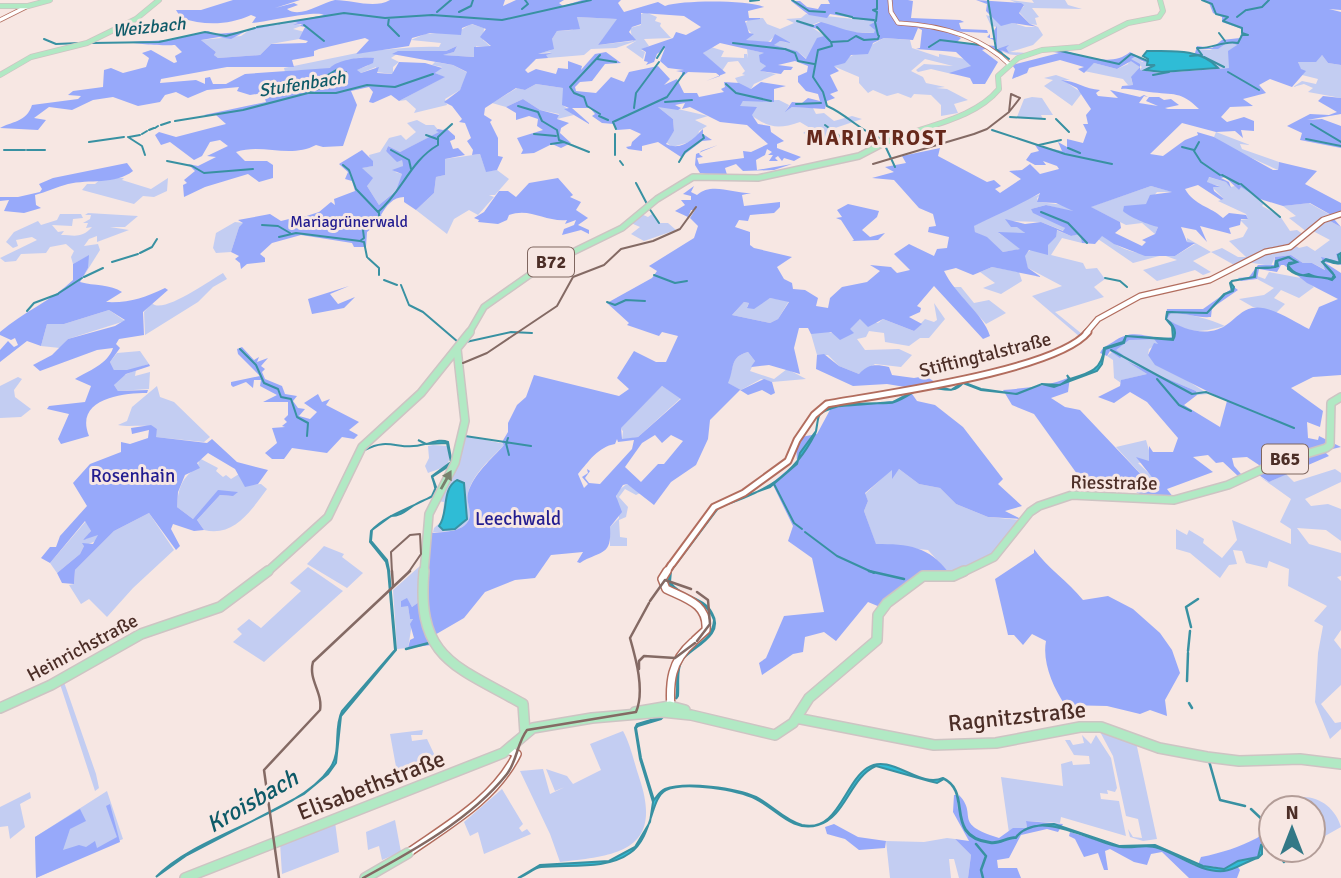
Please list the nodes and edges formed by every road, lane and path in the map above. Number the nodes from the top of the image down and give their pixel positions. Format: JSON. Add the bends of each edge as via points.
{"nodes":[{"id":1,"x":27,"y":0,"type":"edge"},
{"id":2,"x":50,"y":0,"type":"edge"},
{"id":3,"x":159,"y":0,"type":"edge"},
{"id":4,"x":890,"y":0,"type":"edge"},
{"id":5,"x":1160,"y":0,"type":"edge"},
{"id":6,"x":0,"y":6,"type":"edge"},
{"id":7,"x":30,"y":6,"type":"junction"},
{"id":8,"x":0,"y":20,"type":"edge"},
{"id":9,"x":1007,"y":63,"type":"junction"},
{"id":10,"x":0,"y":75,"type":"edge"},
{"id":11,"x":1341,"y":214,"type":"edge"},
{"id":12,"x":457,"y":349,"type":"junction"},
{"id":13,"x":1341,"y":397,"type":"edge"},
{"id":14,"x":0,"y":708,"type":"edge"},
{"id":15,"x":671,"y":709,"type":"junction"},
{"id":16,"x":798,"y":720,"type":"junction"},
{"id":17,"x":524,"y":733,"type":"junction"},
{"id":18,"x":513,"y":755,"type":"junction"},
{"id":19,"x":1341,"y":764,"type":"edge"},
{"id":20,"x":408,"y":853,"type":"joint"},
{"id":21,"x":186,"y":878,"type":"edge"},
{"id":22,"x":365,"y":878,"type":"edge"}],
"edges":[{"from":1,"to":7,"type":"main road"},
{"from":2,"to":7,"type":"main road"},
{"from":3,"to":10,"type":"main road","via":[[136,19],[88,42],[31,57]]},
{"from":4,"to":9,"type":"street","via":[[891,12],[900,24],[959,32],[993,48]]},
{"from":5,"to":9,"type":"main road","number":"B72","via":[[1163,11],[1157,16],[1127,24],[1082,46],[1042,50]]},
{"from":6,"to":7,"type":"main road"},
{"from":7,"to":8,"type":"street"},
{"from":9,"to":12,"type":"main road","number":"B72","via":[[990,100],[963,115],[902,133],[857,156],[758,178],[693,177],[622,228],[551,262],[496,297],[480,312]]},
{"from":11,"to":15,"type":"street","name":"Stiftingtalstraße","via":[[1323,220],[1290,247],[1265,252],[1210,280],[1140,296],[1098,319],[1081,340],[1060,352],[970,378],[827,404],[813,416],[788,461],[714,507],[663,581],[670,593],[706,612],[707,628],[679,653],[673,665]]},
{"from":12,"to":14,"type":"main road","name":"Heinrichstraße","number":"B72","via":[[421,393],[359,453],[328,517],[234,599],[141,634]]},
{"from":17,"to":12,"type":"main road","one_way":true,"via":[[523,704],[451,663],[426,631],[421,602],[427,528],[458,453],[466,418]]},
{"from":13,"to":16,"type":"main road","name":"Riesstraße","number":"B65","via":[[1331,403],[1330,445],[1228,485],[1168,500],[1072,495],[1034,509],[994,556],[953,576],[923,576],[887,603],[878,615],[877,640],[809,698]]},
{"from":15,"to":16,"type":"main road","name":"Ragnitzstraße","via":[[762,735],[775,735]]},
{"from":15,"to":17,"type":"main road","via":[[550,724]]},
{"from":16,"to":19,"type":"main road","name":"Ragnitzstraße","via":[[934,745],[996,743],[1101,727],[1163,749],[1207,757]]},
{"from":17,"to":18,"type":"main road","name":"Elisabethstraße"},
{"from":18,"to":20,"type":"street","via":[[504,778]]},
{"from":18,"to":21,"type":"main road","name":"Elisabethstraße"},
{"from":20,"to":22,"type":"main road"}]}
